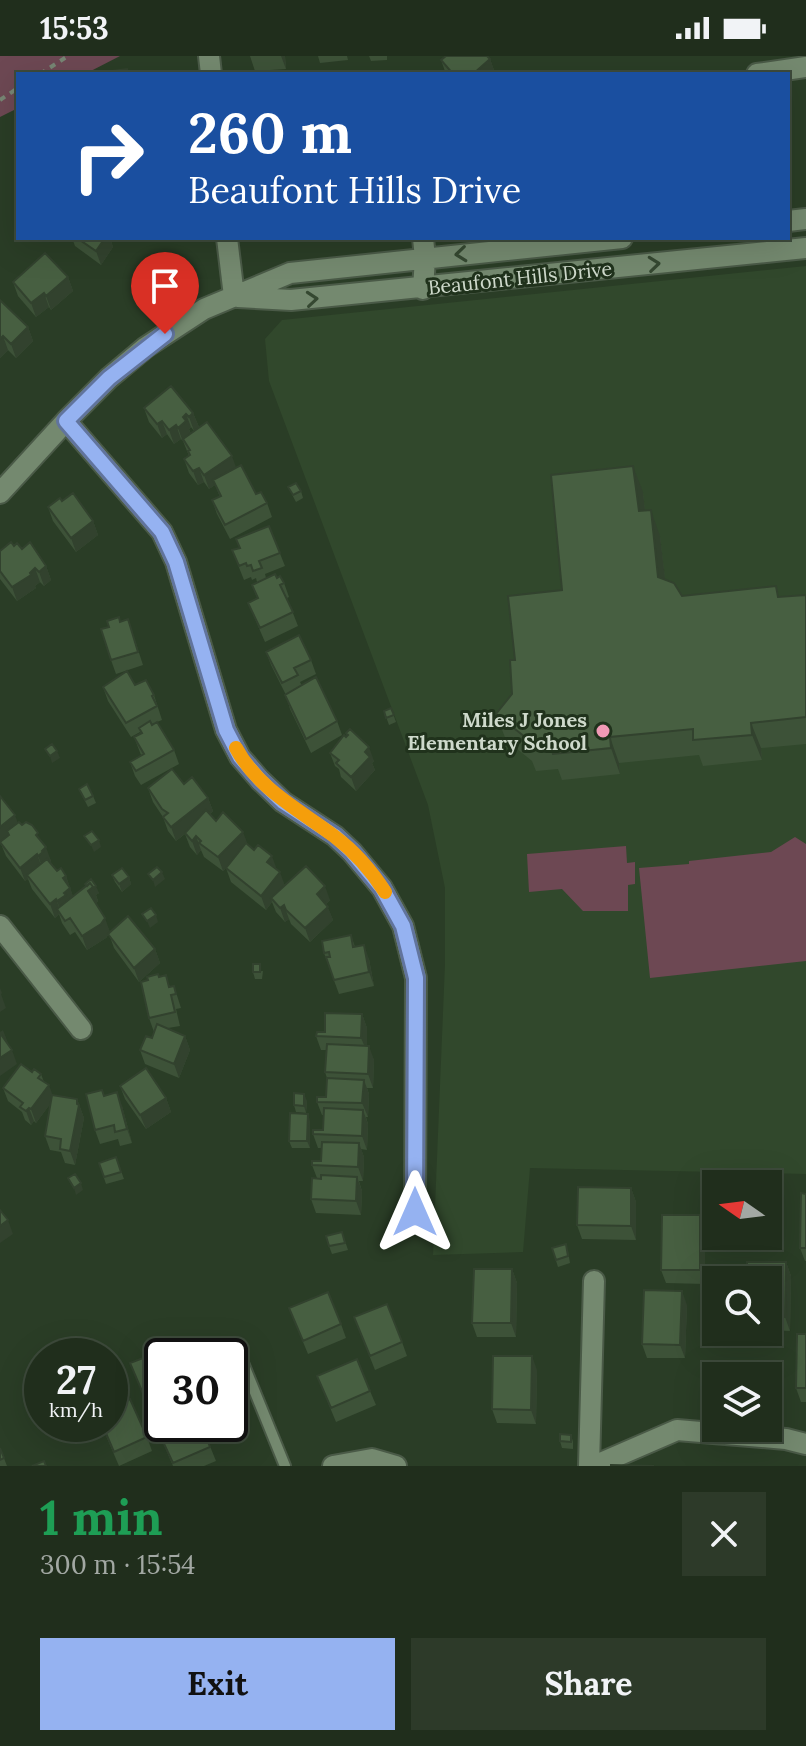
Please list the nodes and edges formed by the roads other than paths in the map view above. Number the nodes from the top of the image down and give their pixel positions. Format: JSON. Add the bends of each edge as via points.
{"nodes":[{"id":1,"x":806,"y":67,"type":"edge"},
{"id":2,"x":771,"y":72,"type":"edge"},
{"id":3,"x":227,"y":240,"type":"edge"},
{"id":4,"x":582,"y":240,"type":"edge"},
{"id":5,"x":730,"y":247,"type":"edge"},
{"id":6,"x":424,"y":248,"type":"edge"},
{"id":7,"x":806,"y":248,"type":"edge"},
{"id":8,"x":423,"y":289,"type":"junction"},
{"id":9,"x":234,"y":296,"type":"junction"},
{"id":10,"x":66,"y":421,"type":"junction"},
{"id":11,"x":0,"y":493,"type":"edge"},
{"id":12,"x":0,"y":926,"type":"edge"},
{"id":13,"x":81,"y":1029,"type":"dead end"},
{"id":14,"x":415,"y":1212,"type":"dead end"},
{"id":15,"x":594,"y":1281,"type":"dead end"},
{"id":16,"x":248,"y":1375,"type":"edge"},
{"id":17,"x":806,"y":1444,"type":"edge"},
{"id":18,"x":285,"y":1466,"type":"edge"},
{"id":19,"x":333,"y":1466,"type":"edge"},
{"id":20,"x":396,"y":1466,"type":"edge"},
{"id":21,"x":591,"y":1466,"type":"edge"}],
"edges":[{"from":1,"to":2,"type":"street"},
{"from":3,"to":9,"type":"street"},
{"from":4,"to":6,"type":"street","name":"Beaufont Hills Drive","one_way":true},
{"from":5,"to":7,"type":"street","name":"Beaufont Hills Drive"},
{"from":8,"to":5,"type":"street","name":"Beaufont Hills Drive","one_way":true},
{"from":6,"to":8,"type":"street"},
{"from":6,"to":9,"type":"street","name":"Beaufont Hills Drive","via":[[290,273]]},
{"from":9,"to":8,"type":"street","name":"Beaufont Hills Drive","one_way":true,"via":[[291,300]]},
{"from":9,"to":10,"type":"street","name":"Beaufont Hills Drive","via":[[146,347]]},
{"from":10,"to":11,"type":"street","name":"Beaufont Hills Drive"},
{"from":10,"to":14,"type":"street","via":[[162,532],[176,562],[226,730],[240,757],[283,802],[352,852],[382,888],[403,926],[416,978]]},
{"from":12,"to":13,"type":"street"},
{"from":15,"to":21,"type":"street"},
{"from":16,"to":18,"type":"lane"},
{"from":17,"to":21,"type":"street","via":[[677,1430]]},
{"from":19,"to":20,"type":"street","via":[[372,1459]]}]}
